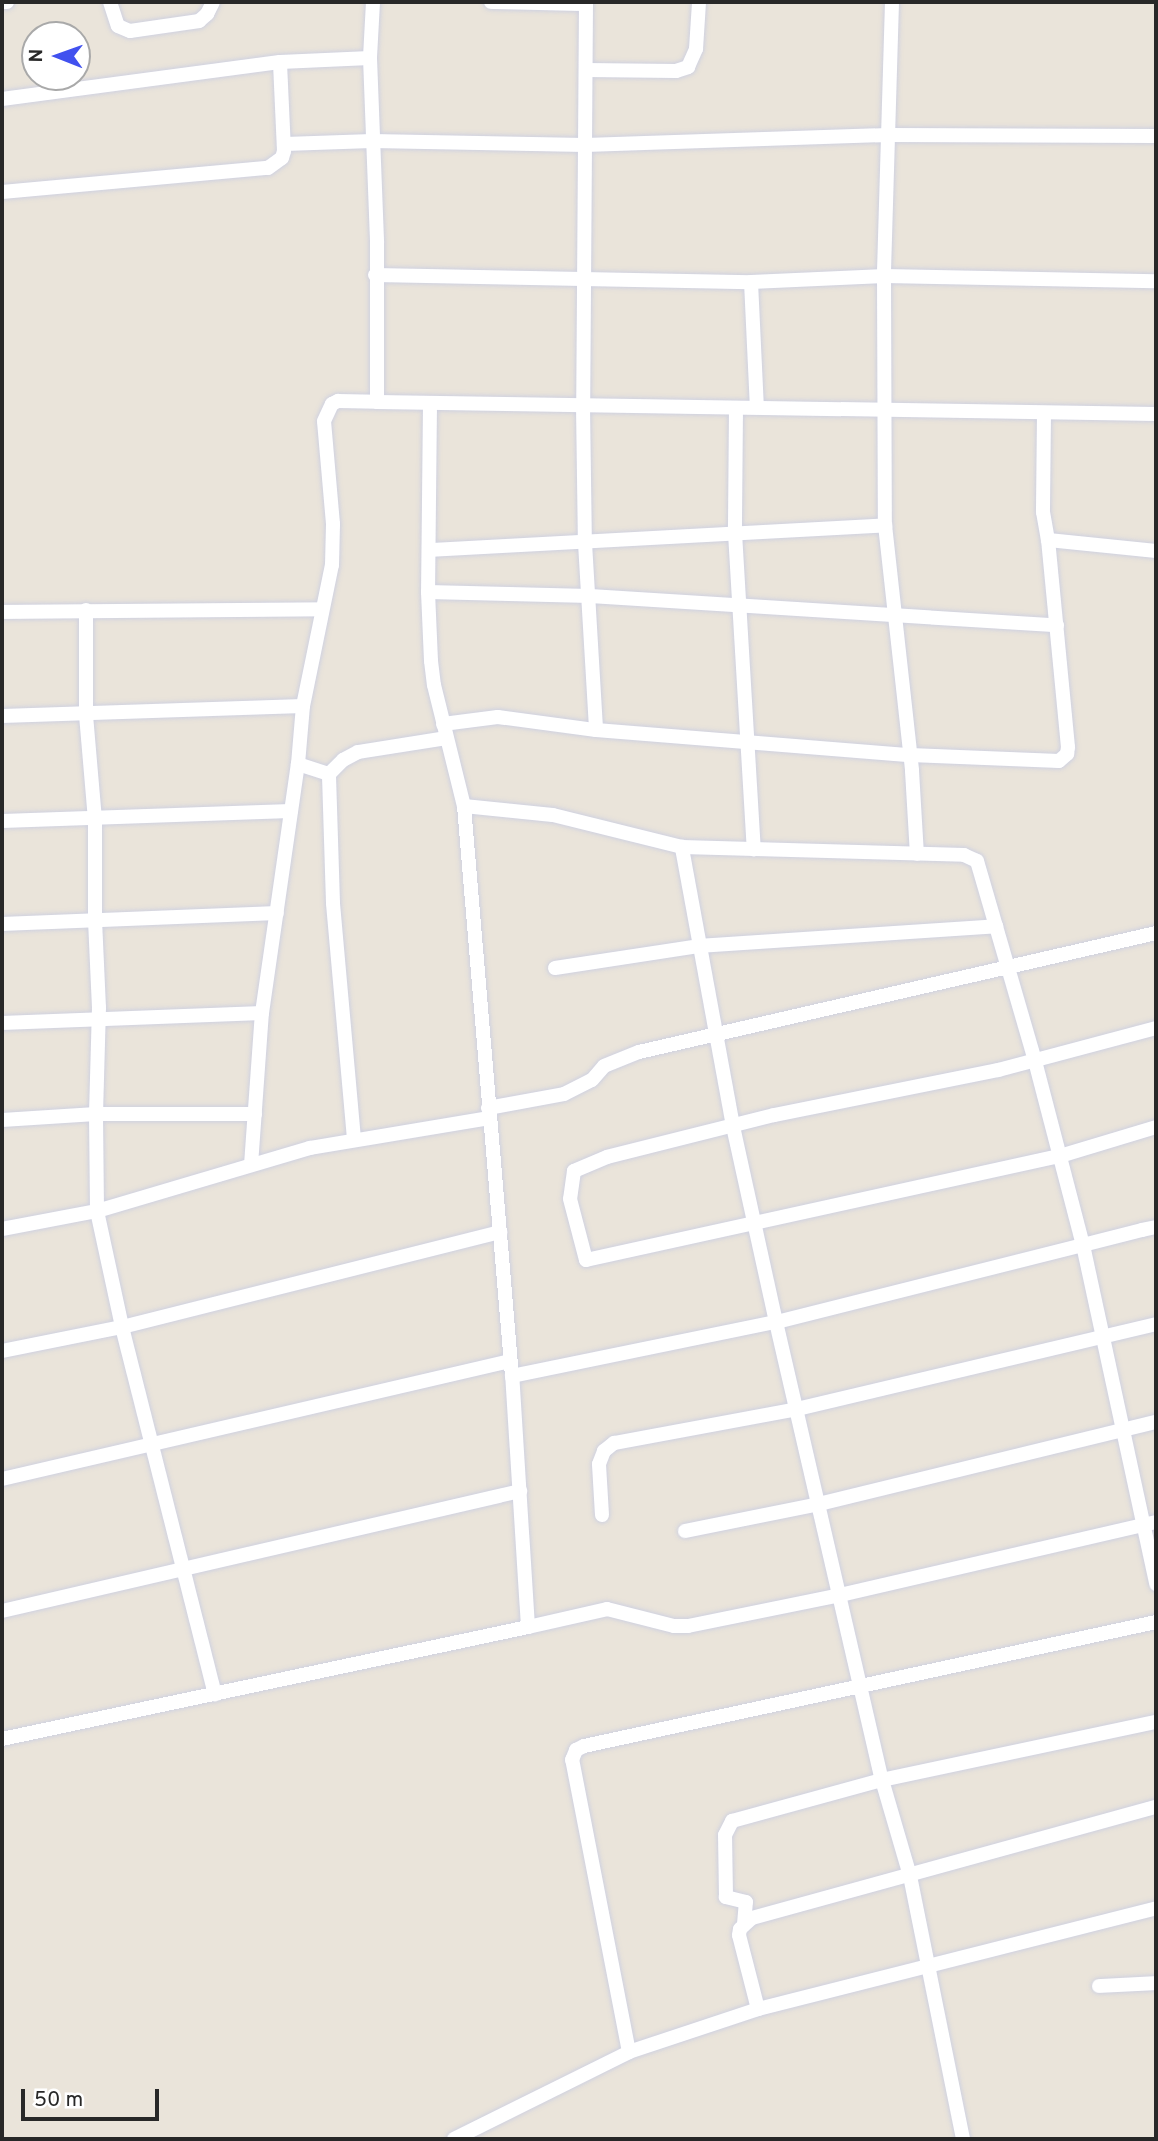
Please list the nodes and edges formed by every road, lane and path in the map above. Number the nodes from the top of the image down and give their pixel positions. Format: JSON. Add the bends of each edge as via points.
{"nodes":[{"id":1,"x":110,"y":2,"type":"edge"},
{"id":2,"x":213,"y":2,"type":"edge"},
{"id":3,"x":373,"y":2,"type":"edge"},
{"id":4,"x":491,"y":2,"type":"edge"},
{"id":5,"x":699,"y":2,"type":"edge"},
{"id":6,"x":892,"y":2,"type":"edge"},
{"id":7,"x":586,"y":3,"type":"edge"},
{"id":8,"x":370,"y":58,"type":"junction"},
{"id":9,"x":280,"y":62,"type":"junction"},
{"id":10,"x":586,"y":70,"type":"junction"},
{"id":11,"x":2,"y":99,"type":"edge"},
{"id":12,"x":888,"y":135,"type":"junction"},
{"id":13,"x":1156,"y":136,"type":"edge"},
{"id":14,"x":372,"y":141,"type":"junction"},
{"id":15,"x":285,"y":144,"type":"junction"},
{"id":16,"x":585,"y":145,"type":"junction"},
{"id":17,"x":2,"y":192,"type":"edge"},
{"id":18,"x":375,"y":275,"type":"junction"},
{"id":19,"x":884,"y":276,"type":"junction"},
{"id":20,"x":583,"y":279,"type":"junction"},
{"id":21,"x":1156,"y":281,"type":"edge"},
{"id":22,"x":751,"y":282,"type":"junction"},
{"id":23,"x":377,"y":402,"type":"junction"},
{"id":24,"x":430,"y":404,"type":"junction"},
{"id":25,"x":583,"y":406,"type":"junction"},
{"id":26,"x":757,"y":407,"type":"junction"},
{"id":27,"x":736,"y":408,"type":"junction"},
{"id":28,"x":884,"y":410,"type":"junction"},
{"id":29,"x":1044,"y":413,"type":"junction"},
{"id":30,"x":1156,"y":414,"type":"edge"},
{"id":31,"x":885,"y":525,"type":"junction"},
{"id":32,"x":735,"y":533,"type":"junction"},
{"id":33,"x":1048,"y":540,"type":"junction"},
{"id":34,"x":585,"y":543,"type":"junction"},
{"id":35,"x":430,"y":550,"type":"junction"},
{"id":36,"x":1156,"y":551,"type":"edge"},
{"id":37,"x":428,"y":592,"type":"junction"},
{"id":38,"x":590,"y":596,"type":"junction"},
{"id":39,"x":739,"y":604,"type":"junction"},
{"id":40,"x":322,"y":609,"type":"junction"},
{"id":41,"x":86,"y":610,"type":"junction"},
{"id":42,"x":2,"y":612,"type":"edge"},
{"id":43,"x":895,"y":617,"type":"junction"},
{"id":44,"x":1057,"y":625,"type":"junction"},
{"id":45,"x":303,"y":706,"type":"junction"},
{"id":46,"x":86,"y":715,"type":"junction"},
{"id":47,"x":2,"y":716,"type":"edge"},
{"id":48,"x":596,"y":730,"type":"junction"},
{"id":49,"x":444,"y":731,"type":"junction"},
{"id":50,"x":748,"y":741,"type":"junction"},
{"id":51,"x":910,"y":755,"type":"junction"},
{"id":52,"x":298,"y":764,"type":"junction"},
{"id":53,"x":330,"y":774,"type":"junction"},
{"id":54,"x":464,"y":806,"type":"junction"},
{"id":55,"x":291,"y":811,"type":"junction"},
{"id":56,"x":95,"y":820,"type":"junction"},
{"id":57,"x":2,"y":821,"type":"edge"},
{"id":58,"x":682,"y":847,"type":"junction"},
{"id":59,"x":754,"y":849,"type":"junction"},
{"id":60,"x":917,"y":854,"type":"junction"},
{"id":61,"x":277,"y":913,"type":"junction"},
{"id":62,"x":95,"y":920,"type":"junction"},
{"id":63,"x":2,"y":924,"type":"edge"},
{"id":64,"x":996,"y":926,"type":"junction"},
{"id":65,"x":1156,"y":933,"type":"edge"},
{"id":66,"x":698,"y":946,"type":"junction"},
{"id":67,"x":1008,"y":966,"type":"junction"},
{"id":68,"x":555,"y":968,"type":"dead end"},
{"id":69,"x":262,"y":1013,"type":"junction"},
{"id":70,"x":99,"y":1018,"type":"junction"},
{"id":71,"x":2,"y":1023,"type":"edge"},
{"id":72,"x":1156,"y":1028,"type":"edge"},
{"id":73,"x":718,"y":1034,"type":"junction"},
{"id":74,"x":1035,"y":1061,"type":"junction"},
{"id":75,"x":489,"y":1113,"type":"junction"},
{"id":76,"x":96,"y":1114,"type":"junction"},
{"id":77,"x":255,"y":1114,"type":"junction"},
{"id":78,"x":2,"y":1120,"type":"edge"},
{"id":79,"x":733,"y":1126,"type":"junction"},
{"id":80,"x":1156,"y":1127,"type":"edge"},
{"id":81,"x":354,"y":1139,"type":"junction"},
{"id":82,"x":1060,"y":1156,"type":"junction"},
{"id":83,"x":251,"y":1165,"type":"junction"},
{"id":84,"x":97,"y":1211,"type":"junction"},
{"id":85,"x":754,"y":1223,"type":"junction"},
{"id":86,"x":1156,"y":1227,"type":"edge"},
{"id":87,"x":2,"y":1229,"type":"edge"},
{"id":88,"x":500,"y":1232,"type":"junction"},
{"id":89,"x":1083,"y":1245,"type":"junction"},
{"id":90,"x":776,"y":1322,"type":"junction"},
{"id":91,"x":1156,"y":1324,"type":"edge"},
{"id":92,"x":121,"y":1327,"type":"junction"},
{"id":93,"x":1105,"y":1335,"type":"junction"},
{"id":94,"x":2,"y":1351,"type":"edge"},
{"id":95,"x":510,"y":1361,"type":"junction"},
{"id":96,"x":512,"y":1377,"type":"junction"},
{"id":97,"x":797,"y":1409,"type":"junction"},
{"id":98,"x":1156,"y":1422,"type":"edge"},
{"id":99,"x":1121,"y":1429,"type":"junction"},
{"id":100,"x":153,"y":1442,"type":"junction"},
{"id":101,"x":2,"y":1479,"type":"edge"},
{"id":102,"x":520,"y":1492,"type":"junction"},
{"id":103,"x":819,"y":1504,"type":"junction"},
{"id":104,"x":603,"y":1515,"type":"dead end"},
{"id":105,"x":1149,"y":1524,"type":"edge"},
{"id":106,"x":685,"y":1531,"type":"dead end"},
{"id":107,"x":183,"y":1569,"type":"junction"},
{"id":108,"x":1156,"y":1584,"type":"edge"},
{"id":109,"x":840,"y":1595,"type":"junction"},
{"id":110,"x":2,"y":1611,"type":"edge"},
{"id":111,"x":1156,"y":1622,"type":"edge"},
{"id":112,"x":528,"y":1627,"type":"junction"},
{"id":113,"x":862,"y":1687,"type":"junction"},
{"id":114,"x":215,"y":1694,"type":"junction"},
{"id":115,"x":1156,"y":1722,"type":"edge"},
{"id":116,"x":2,"y":1739,"type":"edge"},
{"id":117,"x":883,"y":1780,"type":"junction"},
{"id":118,"x":1156,"y":1807,"type":"edge"},
{"id":119,"x":910,"y":1876,"type":"junction"},
{"id":120,"x":1156,"y":1908,"type":"edge"},
{"id":121,"x":744,"y":1924,"type":"junction"},
{"id":122,"x":929,"y":1966,"type":"junction"},
{"id":123,"x":1156,"y":1983,"type":"edge"},
{"id":124,"x":1099,"y":1986,"type":"dead end"},
{"id":125,"x":758,"y":2009,"type":"junction"},
{"id":126,"x":629,"y":2052,"type":"junction"},
{"id":127,"x":454,"y":2139,"type":"edge"},
{"id":128,"x":963,"y":2139,"type":"edge"}],
"edges":[{"from":1,"to":2,"type":"street","via":[[118,26],[130,31],[199,21]]},
{"from":3,"to":8,"type":"street"},
{"from":4,"to":7,"type":"street"},
{"from":5,"to":10,"type":"street","via":[[696,49],[688,67],[676,71]]},
{"from":6,"to":12,"type":"street"},
{"from":7,"to":10,"type":"street"},
{"from":8,"to":9,"type":"street"},
{"from":8,"to":14,"type":"street"},
{"from":9,"to":11,"type":"street"},
{"from":9,"to":15,"type":"street"},
{"from":10,"to":16,"type":"street"},
{"from":12,"to":13,"type":"street"},
{"from":12,"to":16,"type":"street"},
{"from":12,"to":19,"type":"street"},
{"from":14,"to":15,"type":"street"},
{"from":14,"to":16,"type":"street"},
{"from":14,"to":18,"type":"street"},
{"from":15,"to":17,"type":"street","via":[[282,158],[262,170]]},
{"from":16,"to":20,"type":"street"},
{"from":18,"to":20,"type":"street"},
{"from":18,"to":23,"type":"street"},
{"from":19,"to":21,"type":"street"},
{"from":19,"to":22,"type":"street"},
{"from":19,"to":28,"type":"street"},
{"from":20,"to":22,"type":"street"},
{"from":20,"to":25,"type":"street"},
{"from":22,"to":26,"type":"street"},
{"from":23,"to":24,"type":"street"},
{"from":23,"to":40,"type":"street","via":[[338,401],[325,414],[333,545]]},
{"from":24,"to":25,"type":"street"},
{"from":24,"to":35,"type":"street"},
{"from":25,"to":27,"type":"street"},
{"from":25,"to":34,"type":"street"},
{"from":26,"to":27,"type":"street"},
{"from":26,"to":28,"type":"street"},
{"from":27,"to":32,"type":"street"},
{"from":28,"to":29,"type":"street"},
{"from":28,"to":31,"type":"street"},
{"from":29,"to":30,"type":"street"},
{"from":29,"to":33,"type":"street","via":[[1043,512]]},
{"from":31,"to":32,"type":"street"},
{"from":31,"to":43,"type":"street"},
{"from":32,"to":34,"type":"street"},
{"from":32,"to":39,"type":"street"},
{"from":33,"to":36,"type":"street"},
{"from":33,"to":44,"type":"street"},
{"from":34,"to":35,"type":"street"},
{"from":34,"to":38,"type":"street"},
{"from":35,"to":37,"type":"street"},
{"from":37,"to":38,"type":"street"},
{"from":37,"to":49,"type":"street","via":[[433,675]]},
{"from":38,"to":39,"type":"street"},
{"from":38,"to":48,"type":"street"},
{"from":39,"to":43,"type":"street"},
{"from":39,"to":50,"type":"street"},
{"from":40,"to":41,"type":"street"},
{"from":40,"to":45,"type":"street"},
{"from":41,"to":42,"type":"street"},
{"from":41,"to":46,"type":"street"},
{"from":43,"to":44,"type":"street"},
{"from":43,"to":51,"type":"street"},
{"from":44,"to":51,"type":"street","via":[[1068,747],[1064,759]]},
{"from":45,"to":46,"type":"street"},
{"from":45,"to":52,"type":"street"},
{"from":46,"to":47,"type":"street"},
{"from":46,"to":56,"type":"street"},
{"from":48,"to":49,"type":"street","via":[[498,717]]},
{"from":48,"to":50,"type":"street"},
{"from":49,"to":53,"type":"street","via":[[358,752]]},
{"from":49,"to":54,"type":"street"},
{"from":50,"to":51,"type":"street"},
{"from":50,"to":59,"type":"street"},
{"from":51,"to":60,"type":"street"},
{"from":52,"to":53,"type":"street"},
{"from":52,"to":55,"type":"street"},
{"from":53,"to":81,"type":"street","via":[[333,902]]},
{"from":54,"to":58,"type":"street","via":[[554,815]]},
{"from":54,"to":75,"type":"street"},
{"from":55,"to":56,"type":"street"},
{"from":55,"to":61,"type":"street"},
{"from":56,"to":57,"type":"street"},
{"from":56,"to":62,"type":"street"},
{"from":58,"to":59,"type":"street"},
{"from":58,"to":66,"type":"street"},
{"from":59,"to":60,"type":"street"},
{"from":60,"to":64,"type":"street","via":[[964,855],[977,861]]},
{"from":61,"to":62,"type":"street"},
{"from":61,"to":69,"type":"street"},
{"from":62,"to":63,"type":"street"},
{"from":62,"to":70,"type":"street"},
{"from":64,"to":66,"type":"street"},
{"from":64,"to":67,"type":"street"},
{"from":65,"to":67,"type":"street"},
{"from":66,"to":68,"type":"street"},
{"from":66,"to":73,"type":"street"},
{"from":67,"to":73,"type":"street"},
{"from":67,"to":74,"type":"street"},
{"from":69,"to":70,"type":"street"},
{"from":69,"to":77,"type":"street"},
{"from":70,"to":71,"type":"street"},
{"from":70,"to":76,"type":"street"},
{"from":72,"to":74,"type":"street"},
{"from":73,"to":75,"type":"street","via":[[615,1061],[564,1094]]},
{"from":73,"to":79,"type":"street"},
{"from":74,"to":79,"type":"street"},
{"from":74,"to":82,"type":"street"},
{"from":75,"to":81,"type":"street"},
{"from":75,"to":88,"type":"street"},
{"from":76,"to":77,"type":"street"},
{"from":76,"to":78,"type":"street"},
{"from":76,"to":84,"type":"street"},
{"from":77,"to":83,"type":"street"},
{"from":79,"to":85,"type":"street"},
{"from":79,"to":85,"type":"street","via":[[607,1157],[574,1171],[569,1199],[586,1260]]},
{"from":80,"to":82,"type":"street"},
{"from":81,"to":83,"type":"street"},
{"from":82,"to":85,"type":"street"},
{"from":82,"to":89,"type":"street"},
{"from":83,"to":84,"type":"street"},
{"from":84,"to":87,"type":"street"},
{"from":84,"to":92,"type":"street"},
{"from":85,"to":90,"type":"street"},
{"from":86,"to":89,"type":"street"},
{"from":88,"to":92,"type":"street"},
{"from":88,"to":95,"type":"street"},
{"from":89,"to":90,"type":"street"},
{"from":89,"to":93,"type":"street"},
{"from":90,"to":96,"type":"street"},
{"from":90,"to":97,"type":"street"},
{"from":91,"to":93,"type":"street"},
{"from":92,"to":94,"type":"street"},
{"from":92,"to":100,"type":"street"},
{"from":93,"to":97,"type":"street"},
{"from":93,"to":99,"type":"street"},
{"from":95,"to":96,"type":"street"},
{"from":95,"to":100,"type":"street"},
{"from":96,"to":102,"type":"street"},
{"from":97,"to":103,"type":"street"},
{"from":97,"to":104,"type":"street","via":[[614,1443],[599,1464]]},
{"from":98,"to":99,"type":"street"},
{"from":99,"to":103,"type":"street"},
{"from":99,"to":105,"type":"street"},
{"from":100,"to":101,"type":"street"},
{"from":100,"to":107,"type":"street"},
{"from":102,"to":107,"type":"street"},
{"from":102,"to":112,"type":"street"},
{"from":103,"to":106,"type":"street"},
{"from":103,"to":109,"type":"street"},
{"from":105,"to":108,"type":"street"},
{"from":105,"to":109,"type":"street"},
{"from":107,"to":110,"type":"street"},
{"from":107,"to":114,"type":"street"},
{"from":109,"to":112,"type":"street","via":[[688,1626],[607,1609]]},
{"from":109,"to":113,"type":"street"},
{"from":111,"to":113,"type":"street"},
{"from":112,"to":114,"type":"street"},
{"from":113,"to":117,"type":"street"},
{"from":113,"to":126,"type":"street","via":[[576,1750],[572,1760]]},
{"from":114,"to":116,"type":"street"},
{"from":115,"to":117,"type":"street"},
{"from":117,"to":119,"type":"street"},
{"from":117,"to":121,"type":"street","via":[[732,1821],[725,1835],[726,1897],[746,1902]]},
{"from":118,"to":119,"type":"street"},
{"from":119,"to":121,"type":"street","via":[[752,1918]]},
{"from":119,"to":122,"type":"street"},
{"from":120,"to":122,"type":"street"},
{"from":121,"to":125,"type":"street","via":[[740,1945]]},
{"from":122,"to":125,"type":"street"},
{"from":122,"to":128,"type":"street"},
{"from":123,"to":124,"type":"street"},
{"from":125,"to":126,"type":"street"},
{"from":126,"to":127,"type":"street"}]}
